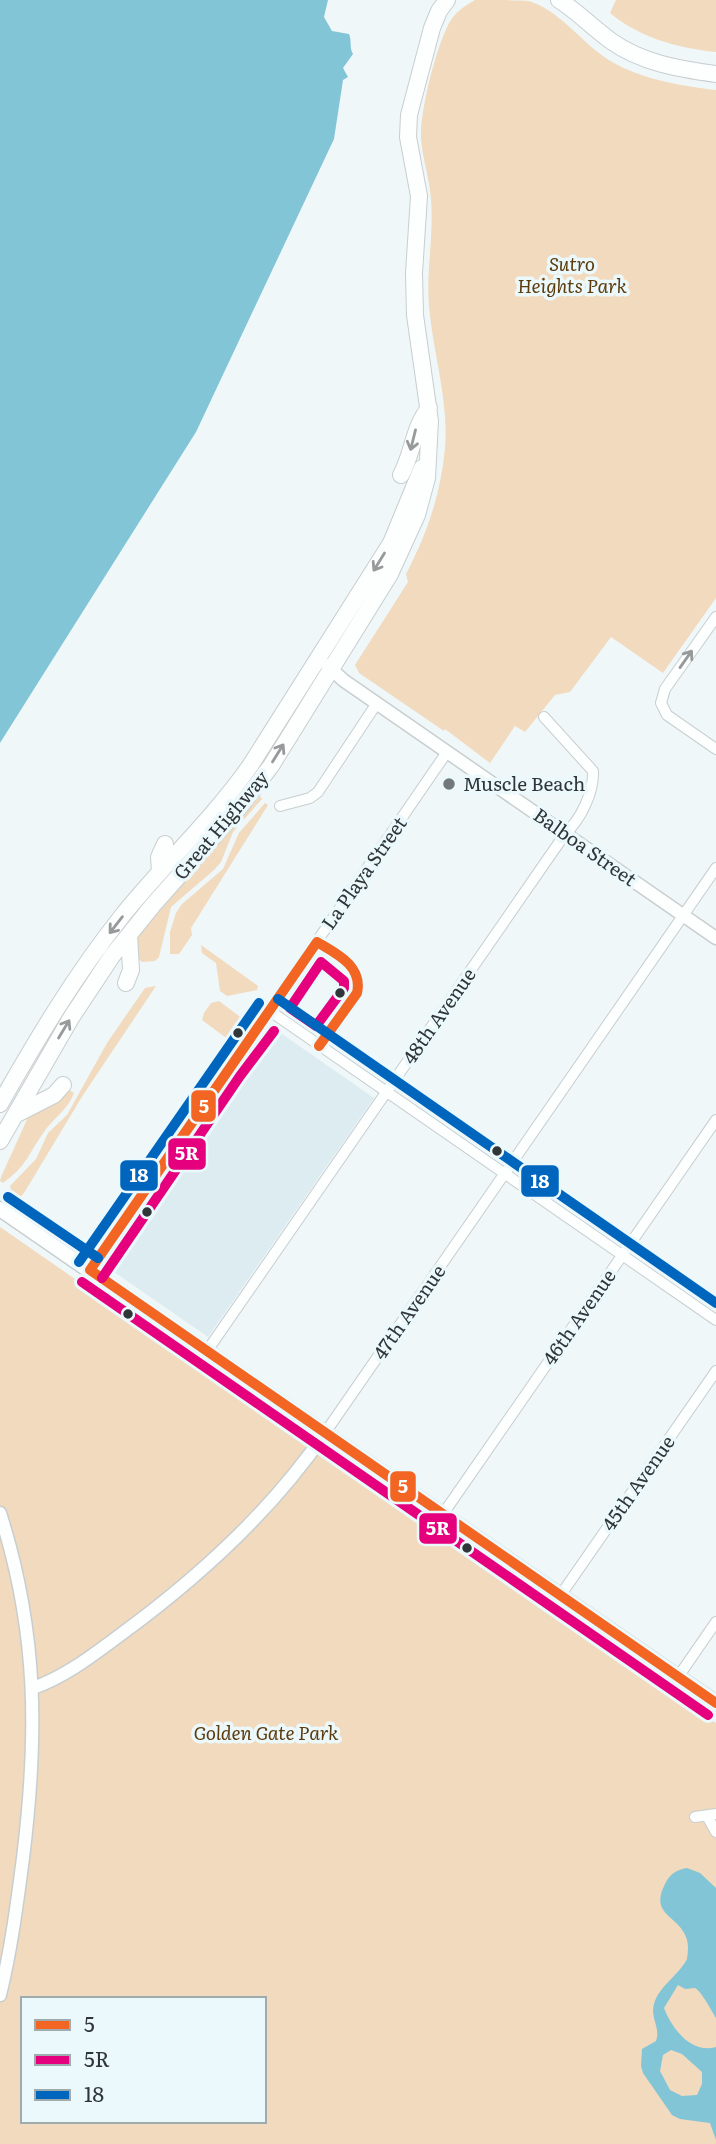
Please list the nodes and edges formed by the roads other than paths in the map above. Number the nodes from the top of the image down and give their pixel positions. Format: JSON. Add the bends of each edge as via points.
{"nodes":[{"id":1,"x":447,"y":0,"type":"edge"},
{"id":2,"x":559,"y":0,"type":"edge"},
{"id":3,"x":716,"y":74,"type":"edge"},
{"id":4,"x":429,"y":408,"type":"junction"},
{"id":5,"x":427,"y":456,"type":"junction"},
{"id":6,"x":401,"y":475,"type":"dead end"},
{"id":7,"x":716,"y":617,"type":"edge"},
{"id":8,"x":318,"y":657,"type":"junction"},
{"id":9,"x":332,"y":668,"type":"junction"},
{"id":10,"x":377,"y":703,"type":"junction"},
{"id":11,"x":544,"y":717,"type":"dead end"},
{"id":12,"x":716,"y":749,"type":"edge"},
{"id":13,"x":447,"y":752,"type":"junction"},
{"id":14,"x":280,"y":806,"type":"dead end"},
{"id":15,"x":565,"y":834,"type":"junction"},
{"id":16,"x":165,"y":844,"type":"dead end"},
{"id":17,"x":716,"y":868,"type":"edge"},
{"id":18,"x":160,"y":872,"type":"junction"},
{"id":19,"x":683,"y":915,"type":"junction"},
{"id":20,"x":129,"y":935,"type":"junction"},
{"id":21,"x":716,"y":938,"type":"edge"},
{"id":22,"x":126,"y":983,"type":"dead end"},
{"id":23,"x":270,"y":1011,"type":"junction"},
{"id":24,"x":64,"y":1085,"type":"dead end"},
{"id":25,"x":387,"y":1092,"type":"junction"},
{"id":26,"x":0,"y":1104,"type":"edge"},
{"id":27,"x":15,"y":1115,"type":"junction"},
{"id":28,"x":716,"y":1120,"type":"edge"},
{"id":29,"x":0,"y":1141,"type":"edge"},
{"id":30,"x":504,"y":1174,"type":"junction"},
{"id":31,"x":0,"y":1209,"type":"edge"},
{"id":32,"x":622,"y":1255,"type":"junction"},
{"id":33,"x":90,"y":1269,"type":"junction"},
{"id":34,"x":716,"y":1320,"type":"edge"},
{"id":35,"x":207,"y":1351,"type":"junction"},
{"id":36,"x":716,"y":1371,"type":"edge"},
{"id":37,"x":325,"y":1433,"type":"junction"},
{"id":38,"x":0,"y":1513,"type":"edge"},
{"id":39,"x":443,"y":1514,"type":"junction"},
{"id":40,"x":560,"y":1595,"type":"junction"},
{"id":41,"x":716,"y":1622,"type":"edge"},
{"id":42,"x":678,"y":1677,"type":"junction"},
{"id":43,"x":33,"y":1688,"type":"junction"},
{"id":44,"x":716,"y":1703,"type":"edge"},
{"id":45,"x":711,"y":1815,"type":"edge"},
{"id":46,"x":695,"y":1817,"type":"dead end"},
{"id":47,"x":716,"y":1832,"type":"edge"},
{"id":48,"x":0,"y":1995,"type":"edge"}],
"edges":[{"from":1,"to":4,"type":"main road","name":"Great Highway","via":[[432,28],[408,126],[419,196],[415,315]]},
{"from":2,"to":3,"type":"main road","via":[[635,55]]},
{"from":4,"to":5,"type":"main road","name":"Great Highway"},
{"from":4,"to":6,"type":"main road","one_way":true,"via":[[419,421]]},
{"from":5,"to":8,"type":"main road","name":"Great Highway","one_way":true,"via":[[391,543]]},
{"from":5,"to":9,"type":"main road","name":"Great Highway","via":[[425,490],[408,540]]},
{"from":12,"to":7,"type":"street","one_way":true,"via":[[667,715],[661,704],[666,689]]},
{"from":8,"to":9,"type":"street","name":"Balboa Street"},
{"from":8,"to":18,"type":"main road","name":"Great Highway","via":[[243,775]]},
{"from":9,"to":10,"type":"street","name":"Balboa Street"},
{"from":20,"to":9,"type":"main road","name":"Great Highway","one_way":true,"via":[[250,796]]},
{"from":10,"to":13,"type":"street","name":"Balboa Street"},
{"from":10,"to":14,"type":"street","via":[[318,792]]},
{"from":11,"to":15,"type":"street","name":"48th Avenue","via":[[594,774],[582,814]]},
{"from":13,"to":15,"type":"street","name":"Balboa Street"},
{"from":13,"to":23,"type":"street","name":"La Playa Street"},
{"from":15,"to":19,"type":"street","name":"Balboa Street"},
{"from":15,"to":25,"type":"street","name":"48th Avenue"},
{"from":16,"to":18,"type":"main road","via":[[159,857]]},
{"from":17,"to":19,"type":"street","name":"47th Avenue"},
{"from":18,"to":26,"type":"main road","name":"Great Highway","one_way":true,"via":[[75,981]]},
{"from":19,"to":21,"type":"street","name":"Balboa Street"},
{"from":19,"to":30,"type":"street","name":"47th Avenue"},
{"from":20,"to":22,"type":"main road","via":[[131,971]]},
{"from":27,"to":20,"type":"main road","name":"Great Highway","one_way":true,"via":[[71,1018]]},
{"from":23,"to":25,"type":"street"},
{"from":23,"to":33,"type":"street","name":"La Playa Street"},
{"from":24,"to":27,"type":"main road"},
{"from":25,"to":30,"type":"street"},
{"from":25,"to":35,"type":"street","name":"48th Avenue"},
{"from":27,"to":29,"type":"main road","name":"Great Highway"},
{"from":28,"to":32,"type":"street","name":"46th Avenue"},
{"from":30,"to":32,"type":"street"},
{"from":30,"to":37,"type":"street","name":"47th Avenue"},
{"from":31,"to":33,"type":"main road"},
{"from":32,"to":34,"type":"street"},
{"from":32,"to":39,"type":"street","name":"46th Avenue"},
{"from":33,"to":35,"type":"main road"},
{"from":35,"to":37,"type":"main road"},
{"from":36,"to":40,"type":"street","name":"45th Avenue"},
{"from":37,"to":39,"type":"main road"},
{"from":37,"to":43,"type":"street","name":"47th Avenue","via":[[262,1511],[190,1581],[100,1650]]},
{"from":38,"to":43,"type":"street","via":[[22,1599]]},
{"from":39,"to":40,"type":"main road"},
{"from":40,"to":42,"type":"main road"},
{"from":41,"to":42,"type":"street"},
{"from":42,"to":44,"type":"main road"},
{"from":43,"to":48,"type":"street","via":[[27,1827]]},
{"from":45,"to":46,"type":"street"},
{"from":45,"to":47,"type":"street"}]}
